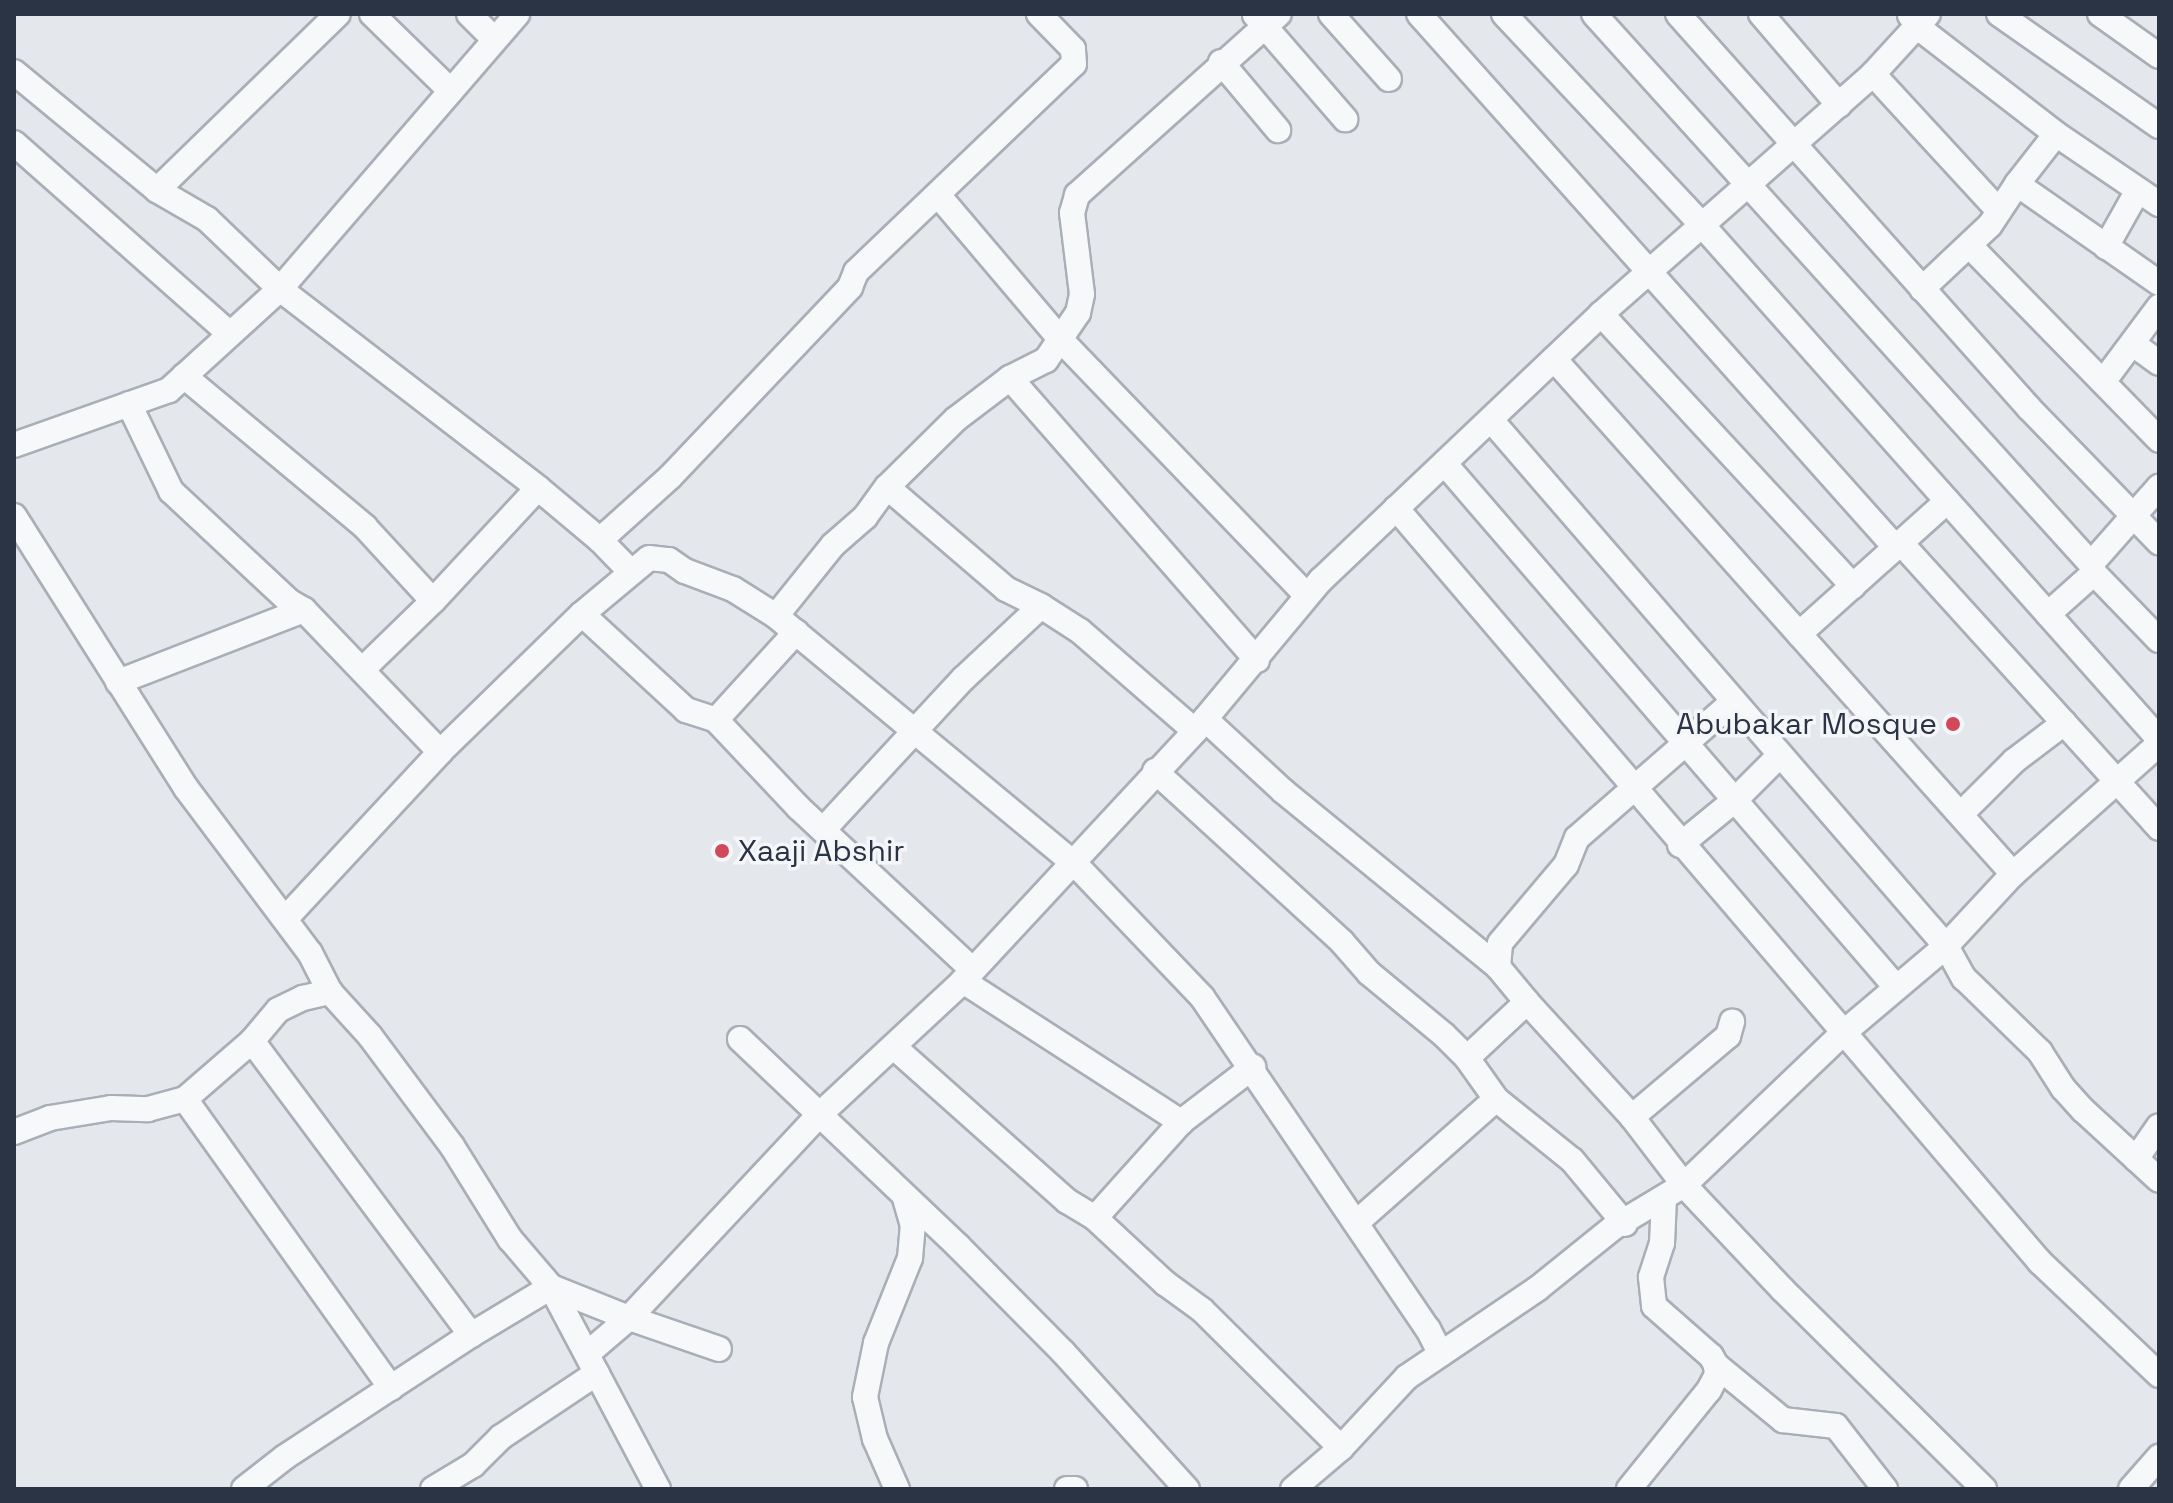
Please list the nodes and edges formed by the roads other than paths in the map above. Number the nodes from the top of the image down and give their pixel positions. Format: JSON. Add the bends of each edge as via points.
{"nodes":[{"id":1,"x":338,"y":14,"type":"edge"},
{"id":2,"x":372,"y":14,"type":"edge"},
{"id":3,"x":469,"y":14,"type":"edge"},
{"id":4,"x":517,"y":14,"type":"edge"},
{"id":5,"x":1039,"y":14,"type":"edge"},
{"id":6,"x":1331,"y":14,"type":"edge"},
{"id":7,"x":1419,"y":14,"type":"edge"},
{"id":8,"x":1504,"y":14,"type":"edge"},
{"id":9,"x":1594,"y":14,"type":"edge"},
{"id":10,"x":1678,"y":14,"type":"edge"},
{"id":11,"x":1761,"y":14,"type":"edge"},
{"id":12,"x":1999,"y":14,"type":"edge"},
{"id":13,"x":2100,"y":14,"type":"edge"},
{"id":14,"x":1267,"y":18,"type":"edge"},
{"id":15,"x":1919,"y":19,"type":"edge"},
{"id":16,"x":494,"y":39,"type":"junction"},
{"id":17,"x":2159,"y":56,"type":"edge"},
{"id":18,"x":1221,"y":62,"type":"junction"},
{"id":19,"x":14,"y":72,"type":"edge"},
{"id":20,"x":1873,"y":74,"type":"junction"},
{"id":21,"x":1389,"y":79,"type":"dead end"},
{"id":22,"x":451,"y":91,"type":"junction"},
{"id":23,"x":1839,"y":105,"type":"junction"},
{"id":24,"x":1345,"y":119,"type":"dead end"},
{"id":25,"x":2159,"y":126,"type":"edge"},
{"id":26,"x":1278,"y":130,"type":"dead end"},
{"id":27,"x":2056,"y":134,"type":"junction"},
{"id":28,"x":1794,"y":142,"type":"junction"},
{"id":29,"x":14,"y":143,"type":"edge"},
{"id":30,"x":1747,"y":184,"type":"junction"},
{"id":31,"x":2017,"y":184,"type":"junction"},
{"id":32,"x":157,"y":190,"type":"junction"},
{"id":33,"x":2138,"y":190,"type":"junction"},
{"id":34,"x":938,"y":195,"type":"junction"},
{"id":35,"x":2159,"y":204,"type":"edge"},
{"id":36,"x":1999,"y":211,"type":"junction"},
{"id":37,"x":1702,"y":225,"type":"junction"},
{"id":38,"x":1970,"y":246,"type":"junction"},
{"id":39,"x":2106,"y":247,"type":"junction"},
{"id":40,"x":1651,"y":270,"type":"junction"},
{"id":41,"x":2159,"y":283,"type":"edge"},
{"id":42,"x":280,"y":289,"type":"junction"},
{"id":43,"x":1922,"y":289,"type":"junction"},
{"id":44,"x":2159,"y":307,"type":"edge"},
{"id":45,"x":1601,"y":314,"type":"junction"},
{"id":46,"x":230,"y":334,"type":"junction"},
{"id":47,"x":1060,"y":339,"type":"junction"},
{"id":48,"x":2133,"y":344,"type":"junction"},
{"id":49,"x":1554,"y":359,"type":"junction"},
{"id":50,"x":2159,"y":363,"type":"edge"},
{"id":51,"x":184,"y":376,"type":"junction"},
{"id":52,"x":1010,"y":378,"type":"junction"},
{"id":53,"x":2103,"y":382,"type":"junction"},
{"id":54,"x":129,"y":404,"type":"junction"},
{"id":55,"x":1491,"y":420,"type":"junction"},
{"id":56,"x":2159,"y":440,"type":"edge"},
{"id":57,"x":14,"y":445,"type":"edge"},
{"id":58,"x":1445,"y":464,"type":"junction"},
{"id":59,"x":887,"y":487,"type":"junction"},
{"id":60,"x":2159,"y":487,"type":"edge"},
{"id":61,"x":538,"y":488,"type":"junction"},
{"id":62,"x":1947,"y":501,"type":"junction"},
{"id":63,"x":1396,"y":508,"type":"junction"},
{"id":64,"x":14,"y":516,"type":"edge"},
{"id":65,"x":2134,"y":517,"type":"junction"},
{"id":66,"x":600,"y":540,"type":"junction"},
{"id":67,"x":2159,"y":542,"type":"edge"},
{"id":68,"x":1898,"y":545,"type":"junction"},
{"id":69,"x":2093,"y":568,"type":"junction"},
{"id":70,"x":631,"y":572,"type":"junction"},
{"id":71,"x":1853,"y":586,"type":"junction"},
{"id":72,"x":1307,"y":596,"type":"junction"},
{"id":73,"x":433,"y":601,"type":"junction"},
{"id":74,"x":1041,"y":606,"type":"junction"},
{"id":75,"x":304,"y":610,"type":"junction"},
{"id":76,"x":582,"y":614,"type":"junction"},
{"id":77,"x":2048,"y":614,"type":"junction"},
{"id":78,"x":776,"y":616,"type":"junction"},
{"id":79,"x":796,"y":632,"type":"junction"},
{"id":80,"x":1799,"y":634,"type":"junction"},
{"id":81,"x":2159,"y":640,"type":"edge"},
{"id":82,"x":1257,"y":660,"type":"junction"},
{"id":83,"x":362,"y":670,"type":"junction"},
{"id":84,"x":118,"y":682,"type":"junction"},
{"id":85,"x":1734,"y":701,"type":"junction"},
{"id":86,"x":716,"y":720,"type":"junction"},
{"id":87,"x":2064,"y":723,"type":"junction"},
{"id":88,"x":1200,"y":725,"type":"junction"},
{"id":89,"x":916,"y":730,"type":"junction"},
{"id":90,"x":2159,"y":741,"type":"edge"},
{"id":91,"x":1688,"y":744,"type":"junction"},
{"id":92,"x":440,"y":752,"type":"junction"},
{"id":93,"x":1780,"y":755,"type":"junction"},
{"id":94,"x":1155,"y":771,"type":"junction"},
{"id":95,"x":2115,"y":780,"type":"junction"},
{"id":96,"x":1636,"y":789,"type":"junction"},
{"id":97,"x":1735,"y":800,"type":"junction"},
{"id":98,"x":1962,"y":813,"type":"junction"},
{"id":99,"x":2159,"y":828,"type":"edge"},
{"id":100,"x":823,"y":830,"type":"junction"},
{"id":101,"x":1680,"y":845,"type":"junction"},
{"id":102,"x":1074,"y":863,"type":"junction"},
{"id":103,"x":2013,"y":874,"type":"junction"},
{"id":104,"x":285,"y":919,"type":"junction"},
{"id":105,"x":1946,"y":946,"type":"junction"},
{"id":106,"x":1498,"y":967,"type":"junction"},
{"id":107,"x":968,"y":976,"type":"junction"},
{"id":108,"x":1896,"y":987,"type":"junction"},
{"id":109,"x":330,"y":992,"type":"junction"},
{"id":110,"x":1527,"y":1002,"type":"junction"},
{"id":111,"x":1732,"y":1022,"type":"dead end"},
{"id":112,"x":1842,"y":1034,"type":"junction"},
{"id":113,"x":740,"y":1039,"type":"dead end"},
{"id":114,"x":252,"y":1041,"type":"junction"},
{"id":115,"x":894,"y":1047,"type":"junction"},
{"id":116,"x":1467,"y":1058,"type":"junction"},
{"id":117,"x":1253,"y":1067,"type":"junction"},
{"id":118,"x":185,"y":1099,"type":"junction"},
{"id":119,"x":1496,"y":1099,"type":"junction"},
{"id":120,"x":819,"y":1115,"type":"junction"},
{"id":121,"x":1632,"y":1117,"type":"junction"},
{"id":122,"x":1181,"y":1122,"type":"junction"},
{"id":123,"x":2159,"y":1126,"type":"edge"},
{"id":124,"x":14,"y":1132,"type":"edge"},
{"id":125,"x":2136,"y":1159,"type":"junction"},
{"id":126,"x":2159,"y":1180,"type":"edge"},
{"id":127,"x":1674,"y":1192,"type":"junction"},
{"id":128,"x":905,"y":1198,"type":"junction"},
{"id":129,"x":1095,"y":1218,"type":"junction"},
{"id":130,"x":1356,"y":1223,"type":"junction"},
{"id":131,"x":1625,"y":1224,"type":"junction"},
{"id":132,"x":551,"y":1287,"type":"junction"},
{"id":133,"x":629,"y":1318,"type":"junction"},
{"id":134,"x":471,"y":1335,"type":"junction"},
{"id":135,"x":719,"y":1349,"type":"dead end"},
{"id":136,"x":1441,"y":1354,"type":"junction"},
{"id":137,"x":592,"y":1364,"type":"junction"},
{"id":138,"x":1716,"y":1365,"type":"junction"},
{"id":139,"x":2159,"y":1375,"type":"edge"},
{"id":140,"x":391,"y":1388,"type":"junction"},
{"id":141,"x":1341,"y":1448,"type":"junction"},
{"id":142,"x":2159,"y":1457,"type":"edge"},
{"id":143,"x":1182,"y":1487,"type":"edge"},
{"id":144,"x":244,"y":1489,"type":"edge"},
{"id":145,"x":433,"y":1489,"type":"edge"},
{"id":146,"x":658,"y":1489,"type":"edge"},
{"id":147,"x":897,"y":1489,"type":"edge"},
{"id":148,"x":1067,"y":1489,"type":"edge"},
{"id":149,"x":1075,"y":1489,"type":"edge"},
{"id":150,"x":1293,"y":1489,"type":"edge"},
{"id":151,"x":1629,"y":1489,"type":"edge"},
{"id":152,"x":1885,"y":1489,"type":"edge"},
{"id":153,"x":1984,"y":1489,"type":"edge"},
{"id":154,"x":2131,"y":1489,"type":"edge"}],
"edges":[{"from":1,"to":32,"type":"street"},
{"from":2,"to":22,"type":"street"},
{"from":3,"to":16,"type":"street"},
{"from":4,"to":16,"type":"street"},
{"from":5,"to":34,"type":"street","via":[[1073,49],[1074,64]]},
{"from":6,"to":21,"type":"street"},
{"from":7,"to":40,"type":"street"},
{"from":8,"to":37,"type":"street"},
{"from":9,"to":30,"type":"street"},
{"from":10,"to":28,"type":"street"},
{"from":11,"to":23,"type":"street"},
{"from":12,"to":25,"type":"street"},
{"from":13,"to":17,"type":"street"},
{"from":14,"to":18,"type":"street"},
{"from":14,"to":24,"type":"street"},
{"from":15,"to":20,"type":"street"},
{"from":15,"to":27,"type":"street"},
{"from":16,"to":22,"type":"street"},
{"from":18,"to":26,"type":"street"},
{"from":18,"to":47,"type":"street","via":[[1077,195],[1072,213],[1082,294],[1078,313]]},
{"from":19,"to":32,"type":"street"},
{"from":20,"to":23,"type":"street"},
{"from":20,"to":36,"type":"street"},
{"from":22,"to":42,"type":"street"},
{"from":23,"to":28,"type":"street"},
{"from":27,"to":31,"type":"street"},
{"from":27,"to":33,"type":"street"},
{"from":28,"to":30,"type":"street"},
{"from":28,"to":43,"type":"street"},
{"from":29,"to":46,"type":"street"},
{"from":30,"to":37,"type":"street"},
{"from":30,"to":69,"type":"street"},
{"from":31,"to":36,"type":"street"},
{"from":31,"to":39,"type":"street"},
{"from":32,"to":42,"type":"street","via":[[207,219]]},
{"from":33,"to":35,"type":"street"},
{"from":33,"to":39,"type":"street"},
{"from":34,"to":47,"type":"street"},
{"from":34,"to":66,"type":"street","via":[[856,272],[850,287],[670,477]]},
{"from":36,"to":38,"type":"street"},
{"from":37,"to":40,"type":"street"},
{"from":37,"to":62,"type":"street"},
{"from":38,"to":43,"type":"street"},
{"from":38,"to":53,"type":"street"},
{"from":39,"to":41,"type":"street"},
{"from":40,"to":45,"type":"street"},
{"from":40,"to":68,"type":"street"},
{"from":42,"to":46,"type":"street"},
{"from":42,"to":61,"type":"street"},
{"from":43,"to":65,"type":"street"},
{"from":44,"to":48,"type":"street"},
{"from":45,"to":49,"type":"street"},
{"from":45,"to":71,"type":"street"},
{"from":46,"to":51,"type":"street"},
{"from":47,"to":52,"type":"street","via":[[1040,365]]},
{"from":47,"to":72,"type":"street"},
{"from":48,"to":50,"type":"street"},
{"from":48,"to":53,"type":"street"},
{"from":49,"to":55,"type":"street"},
{"from":49,"to":80,"type":"street"},
{"from":51,"to":54,"type":"street","via":[[169,390]]},
{"from":51,"to":73,"type":"street","via":[[365,527]]},
{"from":52,"to":59,"type":"street","via":[[956,419]]},
{"from":52,"to":82,"type":"street"},
{"from":53,"to":56,"type":"street"},
{"from":54,"to":57,"type":"street"},
{"from":54,"to":75,"type":"street","via":[[171,491]]},
{"from":55,"to":58,"type":"street"},
{"from":55,"to":85,"type":"street"},
{"from":58,"to":63,"type":"street"},
{"from":58,"to":91,"type":"street"},
{"from":59,"to":74,"type":"street","via":[[1006,589]]},
{"from":59,"to":78,"type":"street"},
{"from":60,"to":65,"type":"street"},
{"from":61,"to":66,"type":"street"},
{"from":61,"to":73,"type":"street"},
{"from":62,"to":68,"type":"street"},
{"from":62,"to":77,"type":"street"},
{"from":63,"to":72,"type":"street"},
{"from":63,"to":96,"type":"street"},
{"from":64,"to":84,"type":"street"},
{"from":65,"to":67,"type":"street"},
{"from":65,"to":69,"type":"street"},
{"from":66,"to":70,"type":"street"},
{"from":68,"to":71,"type":"street"},
{"from":68,"to":87,"type":"street"},
{"from":69,"to":77,"type":"street"},
{"from":69,"to":81,"type":"street"},
{"from":70,"to":76,"type":"street"},
{"from":70,"to":78,"type":"street","via":[[659,556],[733,589]]},
{"from":71,"to":80,"type":"street"},
{"from":72,"to":82,"type":"street"},
{"from":73,"to":83,"type":"street"},
{"from":74,"to":88,"type":"street"},
{"from":74,"to":89,"type":"street"},
{"from":75,"to":83,"type":"street"},
{"from":75,"to":84,"type":"street"},
{"from":76,"to":86,"type":"street","via":[[686,710]]},
{"from":76,"to":92,"type":"street"},
{"from":77,"to":90,"type":"street"},
{"from":78,"to":79,"type":"street"},
{"from":79,"to":86,"type":"street"},
{"from":79,"to":89,"type":"street"},
{"from":80,"to":98,"type":"street"},
{"from":82,"to":88,"type":"street"},
{"from":83,"to":92,"type":"street"},
{"from":84,"to":104,"type":"street","via":[[186,788]]},
{"from":85,"to":91,"type":"street"},
{"from":85,"to":93,"type":"street"},
{"from":86,"to":100,"type":"street"},
{"from":87,"to":95,"type":"street"},
{"from":87,"to":98,"type":"street","via":[[2014,761]]},
{"from":88,"to":94,"type":"street"},
{"from":88,"to":106,"type":"street"},
{"from":89,"to":100,"type":"street"},
{"from":89,"to":102,"type":"street"},
{"from":90,"to":95,"type":"street"},
{"from":91,"to":96,"type":"street"},
{"from":91,"to":97,"type":"street"},
{"from":92,"to":104,"type":"street"},
{"from":93,"to":97,"type":"street"},
{"from":93,"to":105,"type":"street"},
{"from":94,"to":102,"type":"street"},
{"from":94,"to":116,"type":"street"},
{"from":95,"to":99,"type":"street"},
{"from":95,"to":103,"type":"street"},
{"from":96,"to":101,"type":"street"},
{"from":96,"to":106,"type":"street","via":[[1577,838],[1566,865],[1500,943]]},
{"from":97,"to":101,"type":"street"},
{"from":97,"to":108,"type":"street"},
{"from":98,"to":103,"type":"street"},
{"from":100,"to":107,"type":"street"},
{"from":101,"to":112,"type":"street"},
{"from":102,"to":107,"type":"street"},
{"from":102,"to":117,"type":"street","via":[[1202,997]]},
{"from":103,"to":105,"type":"street"},
{"from":104,"to":109,"type":"street"},
{"from":105,"to":108,"type":"street"},
{"from":105,"to":125,"type":"street","via":[[1964,978],[2040,1052],[2083,1110]]},
{"from":106,"to":110,"type":"street"},
{"from":107,"to":115,"type":"street"},
{"from":107,"to":122,"type":"street"},
{"from":108,"to":112,"type":"street"},
{"from":109,"to":114,"type":"street","via":[[278,1010]]},
{"from":109,"to":132,"type":"street","via":[[370,1036],[452,1146],[510,1239]]},
{"from":110,"to":116,"type":"street"},
{"from":110,"to":121,"type":"street"},
{"from":111,"to":121,"type":"street","via":[[1728,1036]]},
{"from":112,"to":127,"type":"street"},
{"from":112,"to":139,"type":"street","via":[[2040,1262]]},
{"from":113,"to":120,"type":"street"},
{"from":114,"to":118,"type":"street"},
{"from":114,"to":134,"type":"street"},
{"from":115,"to":120,"type":"street"},
{"from":115,"to":129,"type":"street","via":[[1067,1201]]},
{"from":116,"to":119,"type":"street"},
{"from":117,"to":122,"type":"street"},
{"from":117,"to":130,"type":"street"},
{"from":118,"to":124,"type":"street","via":[[148,1109],[111,1108],[50,1118]]},
{"from":118,"to":140,"type":"street"},
{"from":119,"to":130,"type":"street"},
{"from":119,"to":131,"type":"street","via":[[1572,1160]]},
{"from":120,"to":128,"type":"street"},
{"from":120,"to":133,"type":"street"},
{"from":121,"to":127,"type":"street"},
{"from":122,"to":129,"type":"street"},
{"from":123,"to":125,"type":"street"},
{"from":125,"to":126,"type":"street"},
{"from":127,"to":131,"type":"street"},
{"from":127,"to":138,"type":"street","via":[[1650,1295],[1654,1306]]},
{"from":127,"to":153,"type":"street","via":[[1783,1290]]},
{"from":128,"to":143,"type":"street","via":[[1063,1352]]},
{"from":128,"to":147,"type":"street","via":[[913,1226],[910,1258],[876,1343],[865,1397],[875,1439]]},
{"from":129,"to":141,"type":"street","via":[[1202,1310]]},
{"from":130,"to":136,"type":"street"},
{"from":131,"to":136,"type":"street"},
{"from":132,"to":133,"type":"street"},
{"from":132,"to":134,"type":"street"},
{"from":132,"to":137,"type":"street"},
{"from":133,"to":135,"type":"street"},
{"from":133,"to":137,"type":"street"},
{"from":134,"to":140,"type":"street"},
{"from":136,"to":141,"type":"street","via":[[1407,1377]]},
{"from":137,"to":145,"type":"street","via":[[473,1465]]},
{"from":137,"to":146,"type":"street"},
{"from":138,"to":151,"type":"street","via":[[1709,1390]]},
{"from":138,"to":152,"type":"street","via":[[1783,1420],[1836,1426]]},
{"from":140,"to":144,"type":"street"},
{"from":141,"to":150,"type":"street"},
{"from":142,"to":154,"type":"street"},
{"from":148,"to":149,"type":"street"}]}
